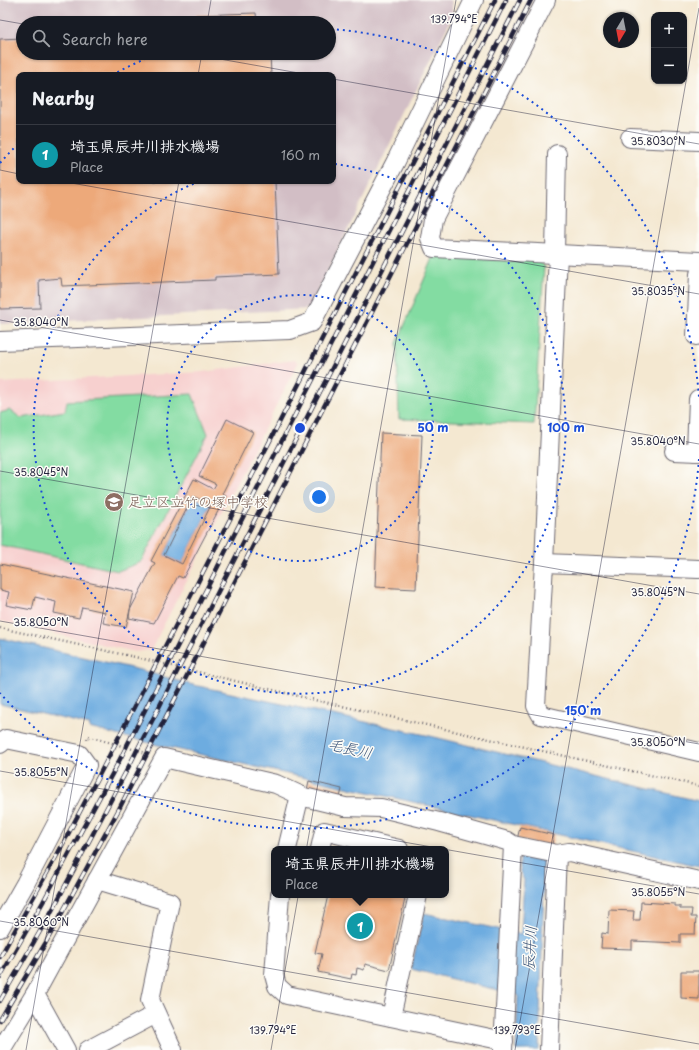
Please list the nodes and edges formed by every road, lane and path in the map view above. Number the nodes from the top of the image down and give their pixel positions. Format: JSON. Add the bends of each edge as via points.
{"nodes":[{"id":1,"x":474,"y":0,"type":"edge"},
{"id":2,"x":546,"y":0,"type":"edge"},
{"id":3,"x":630,"y":138,"type":"dead end"},
{"id":4,"x":699,"y":141,"type":"edge"},
{"id":5,"x":557,"y":154,"type":"dead end"},
{"id":6,"x":556,"y":254,"type":"junction"},
{"id":7,"x":699,"y":261,"type":"edge"},
{"id":8,"x":699,"y":274,"type":"edge"},
{"id":9,"x":696,"y":336,"type":"dead end"},
{"id":10,"x":0,"y":341,"type":"edge"},
{"id":11,"x":698,"y":399,"type":"edge"},
{"id":12,"x":674,"y":451,"type":"dead end"},
{"id":13,"x":698,"y":452,"type":"edge"},
{"id":14,"x":544,"y":563,"type":"junction"},
{"id":15,"x":699,"y":569,"type":"edge"},
{"id":16,"x":0,"y":628,"type":"edge"},
{"id":17,"x":0,"y":744,"type":"edge"},
{"id":18,"x":699,"y":752,"type":"edge"},
{"id":19,"x":79,"y":754,"type":"junction"},
{"id":20,"x":164,"y":758,"type":"junction"},
{"id":21,"x":699,"y":786,"type":"edge"},
{"id":22,"x":300,"y":795,"type":"junction"},
{"id":23,"x":516,"y":845,"type":"junction"},
{"id":24,"x":290,"y":846,"type":"edge"},
{"id":25,"x":321,"y":846,"type":"edge"},
{"id":26,"x":386,"y":846,"type":"edge"},
{"id":27,"x":555,"y":853,"type":"junction"},
{"id":28,"x":97,"y":880,"type":"junction"},
{"id":29,"x":699,"y":881,"type":"edge"},
{"id":30,"x":280,"y":898,"type":"edge"},
{"id":31,"x":417,"y":899,"type":"edge"},
{"id":32,"x":0,"y":928,"type":"edge"},
{"id":33,"x":35,"y":994,"type":"junction"},
{"id":34,"x":156,"y":1014,"type":"junction"},
{"id":35,"x":391,"y":1017,"type":"junction"},
{"id":36,"x":504,"y":1046,"type":"edge"},
{"id":37,"x":1,"y":1050,"type":"edge"},
{"id":38,"x":66,"y":1050,"type":"edge"},
{"id":39,"x":88,"y":1050,"type":"edge"},
{"id":40,"x":173,"y":1050,"type":"edge"},
{"id":41,"x":549,"y":1050,"type":"edge"}],
"edges":[{"from":1,"to":10,"type":"street","via":[[396,161],[312,322],[290,330]]},
{"from":2,"to":6,"type":"street","via":[[432,219],[430,238],[434,248]]},
{"from":3,"to":4,"type":"street"},
{"from":5,"to":6,"type":"street"},
{"from":6,"to":7,"type":"street"},
{"from":6,"to":14,"type":"street"},
{"from":8,"to":9,"type":"street"},
{"from":11,"to":13,"type":"street"},
{"from":12,"to":13,"type":"street"},
{"from":14,"to":15,"type":"street"},
{"from":14,"to":18,"type":"street","via":[[536,706],[541,715]]},
{"from":16,"to":21,"type":"path"},
{"from":17,"to":19,"type":"street","via":[[6,739]]},
{"from":19,"to":20,"type":"path","via":[[88,736]]},
{"from":19,"to":32,"type":"street","via":[[87,765]]},
{"from":20,"to":22,"type":"street","via":[[276,784]]},
{"from":20,"to":28,"type":"street"},
{"from":22,"to":23,"type":"street","via":[[345,808],[381,808]]},
{"from":22,"to":24,"type":"street"},
{"from":23,"to":27,"type":"street"},
{"from":23,"to":36,"type":"street"},
{"from":25,"to":26,"type":"street","via":[[324,831]]},
{"from":27,"to":29,"type":"street","via":[[569,852]]},
{"from":27,"to":41,"type":"street"},
{"from":28,"to":33,"type":"street"},
{"from":28,"to":34,"type":"street","via":[[170,902],[150,1000]]},
{"from":30,"to":35,"type":"street","via":[[274,976],[277,986],[287,995]]},
{"from":31,"to":35,"type":"street"},
{"from":33,"to":37,"type":"street"},
{"from":33,"to":38,"type":"street"},
{"from":34,"to":39,"type":"street"},
{"from":34,"to":40,"type":"street"},
{"from":35,"to":36,"type":"street"}]}
